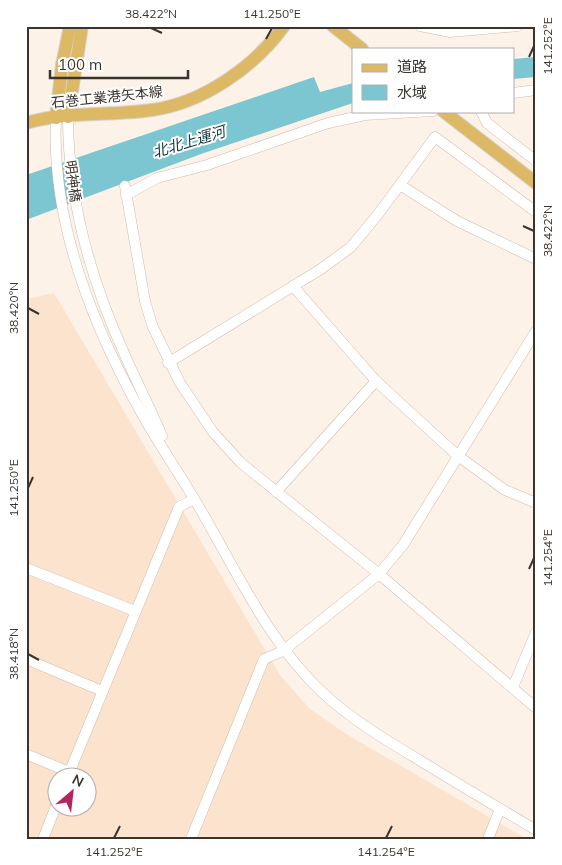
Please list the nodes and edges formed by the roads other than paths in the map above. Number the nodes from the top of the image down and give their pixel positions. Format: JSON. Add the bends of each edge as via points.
{"nodes":[{"id":1,"x":70,"y":26,"type":"edge"},
{"id":2,"x":82,"y":26,"type":"edge"},
{"id":3,"x":284,"y":26,"type":"edge"},
{"id":4,"x":333,"y":26,"type":"edge"},
{"id":5,"x":420,"y":26,"type":"edge"},
{"id":6,"x":518,"y":26,"type":"edge"},
{"id":7,"x":360,"y":47,"type":"edge"},
{"id":8,"x":536,"y":90,"type":"edge"},
{"id":9,"x":514,"y":93,"type":"edge"},
{"id":10,"x":416,"y":112,"type":"edge"},
{"id":11,"x":444,"y":112,"type":"edge"},
{"id":12,"x":481,"y":112,"type":"edge"},
{"id":13,"x":62,"y":117,"type":"junction"},
{"id":14,"x":26,"y":122,"type":"edge"},
{"id":15,"x":536,"y":161,"type":"edge"},
{"id":16,"x":536,"y":183,"type":"edge"},
{"id":17,"x":400,"y":185,"type":"junction"},
{"id":18,"x":536,"y":212,"type":"edge"},
{"id":19,"x":536,"y":259,"type":"edge"},
{"id":20,"x":293,"y":286,"type":"junction"},
{"id":21,"x":536,"y":330,"type":"edge"},
{"id":22,"x":168,"y":363,"type":"junction"},
{"id":23,"x":376,"y":381,"type":"junction"},
{"id":24,"x":458,"y":456,"type":"junction"},
{"id":25,"x":170,"y":458,"type":"junction"},
{"id":26,"x":276,"y":492,"type":"junction"},
{"id":27,"x":194,"y":499,"type":"junction"},
{"id":28,"x":536,"y":503,"type":"edge"},
{"id":29,"x":26,"y":568,"type":"edge"},
{"id":30,"x":380,"y":574,"type":"junction"},
{"id":31,"x":135,"y":611,"type":"junction"},
{"id":32,"x":536,"y":632,"type":"edge"},
{"id":33,"x":283,"y":651,"type":"junction"},
{"id":34,"x":26,"y":659,"type":"edge"},
{"id":35,"x":513,"y":687,"type":"junction"},
{"id":36,"x":102,"y":691,"type":"junction"},
{"id":37,"x":536,"y":708,"type":"edge"},
{"id":38,"x":26,"y":754,"type":"edge"},
{"id":39,"x":54,"y":768,"type":"edge"},
{"id":40,"x":71,"y":768,"type":"edge"},
{"id":41,"x":500,"y":809,"type":"junction"},
{"id":42,"x":51,"y":818,"type":"edge"},
{"id":43,"x":536,"y":830,"type":"edge"},
{"id":44,"x":43,"y":839,"type":"edge"},
{"id":45,"x":191,"y":839,"type":"edge"},
{"id":46,"x":488,"y":839,"type":"edge"}],
"edges":[{"from":1,"to":13,"type":"main road","via":[[62,65]]},
{"from":2,"to":13,"type":"main road"},
{"from":3,"to":13,"type":"main road","name":"石巻工業港矢本線","via":[[270,44],[240,70],[201,94],[177,104],[152,110]]},
{"from":4,"to":7,"type":"main road"},
{"from":5,"to":6,"type":"street","via":[[450,32]]},
{"from":8,"to":9,"type":"street"},
{"from":10,"to":22,"type":"street","via":[[365,115],[328,123],[126,190],[145,301]]},
{"from":11,"to":16,"type":"main road"},
{"from":12,"to":15,"type":"street","via":[[487,123]]},
{"from":13,"to":14,"type":"main road","name":"石巻工業港矢本線"},
{"from":13,"to":25,"type":"street","name":"明神橋","via":[[85,251],[104,305]]},
{"from":13,"to":25,"type":"street","name":"明神橋","via":[[56,156],[63,213],[75,261],[98,322],[142,414]]},
{"from":17,"to":18,"type":"street","via":[[435,137]]},
{"from":17,"to":19,"type":"street","via":[[458,221]]},
{"from":17,"to":20,"type":"street","via":[[351,247]]},
{"from":20,"to":22,"type":"street"},
{"from":20,"to":23,"type":"street"},
{"from":21,"to":24,"type":"street"},
{"from":22,"to":26,"type":"street","via":[[213,432],[241,463]]},
{"from":23,"to":24,"type":"street"},
{"from":23,"to":26,"type":"street"},
{"from":24,"to":28,"type":"street","via":[[505,490]]},
{"from":24,"to":30,"type":"street","via":[[403,545]]},
{"from":25,"to":27,"type":"street"},
{"from":26,"to":30,"type":"street"},
{"from":27,"to":31,"type":"street","via":[[179,507]]},
{"from":27,"to":33,"type":"street"},
{"from":29,"to":31,"type":"street"},
{"from":30,"to":33,"type":"street"},
{"from":30,"to":35,"type":"street"},
{"from":31,"to":36,"type":"street"},
{"from":32,"to":35,"type":"street"},
{"from":33,"to":41,"type":"street","via":[[322,693],[346,713]]},
{"from":33,"to":45,"type":"street","via":[[264,659]]},
{"from":34,"to":36,"type":"street"},
{"from":35,"to":37,"type":"street"},
{"from":36,"to":40,"type":"street"},
{"from":38,"to":39,"type":"street"},
{"from":41,"to":43,"type":"street"},
{"from":41,"to":46,"type":"street"},
{"from":42,"to":44,"type":"street"}]}
